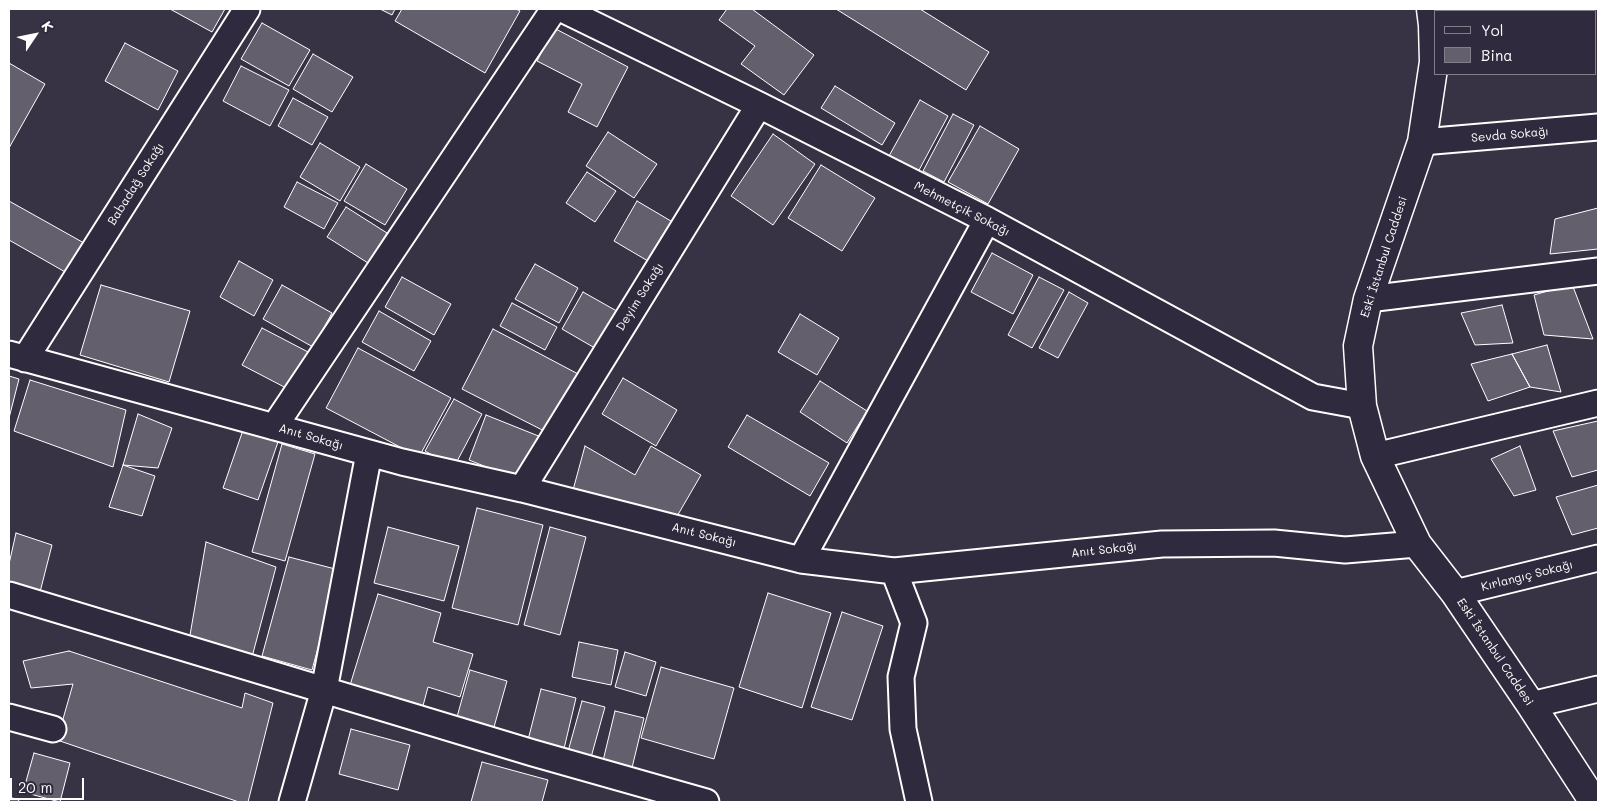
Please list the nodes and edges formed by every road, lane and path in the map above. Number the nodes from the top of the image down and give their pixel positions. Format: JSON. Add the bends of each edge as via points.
{"nodes":[{"id":1,"x":247,"y":9,"type":"edge"},
{"id":2,"x":554,"y":9,"type":"edge"},
{"id":3,"x":562,"y":9,"type":"edge"},
{"id":4,"x":1433,"y":19,"type":"edge"},
{"id":5,"x":759,"y":105,"type":"junction"},
{"id":6,"x":1598,"y":127,"type":"edge"},
{"id":7,"x":1422,"y":142,"type":"junction"},
{"id":8,"x":987,"y":220,"type":"junction"},
{"id":9,"x":1598,"y":271,"type":"edge"},
{"id":10,"x":1368,"y":299,"type":"junction"},
{"id":11,"x":17,"y":356,"type":"edge"},
{"id":12,"x":1598,"y":403,"type":"edge"},
{"id":13,"x":1362,"y":406,"type":"junction"},
{"id":14,"x":274,"y":427,"type":"junction"},
{"id":15,"x":369,"y":454,"type":"junction"},
{"id":16,"x":1375,"y":456,"type":"junction"},
{"id":17,"x":522,"y":489,"type":"junction"},
{"id":18,"x":1417,"y":544,"type":"junction"},
{"id":19,"x":1598,"y":558,"type":"edge"},
{"id":20,"x":801,"y":560,"type":"junction"},
{"id":21,"x":894,"y":571,"type":"junction"},
{"id":22,"x":1455,"y":593,"type":"junction"},
{"id":23,"x":9,"y":595,"type":"edge"},
{"id":24,"x":324,"y":690,"type":"junction"},
{"id":25,"x":1598,"y":690,"type":"edge"},
{"id":26,"x":1531,"y":705,"type":"junction"},
{"id":27,"x":9,"y":717,"type":"edge"},
{"id":28,"x":53,"y":729,"type":"dead end"},
{"id":29,"x":292,"y":802,"type":"edge"},
{"id":30,"x":706,"y":802,"type":"edge"},
{"id":31,"x":919,"y":802,"type":"edge"},
{"id":32,"x":1594,"y":802,"type":"edge"}],
"edges":[{"from":1,"to":11,"type":"street","name":"Babadağ Sokağı"},
{"from":2,"to":14,"type":"street"},
{"from":3,"to":5,"type":"street","name":"Mehmetçik Sokağı"},
{"from":4,"to":7,"type":"main road","name":"Eski İstanbul Caddesi","via":[[1434,62]]},
{"from":5,"to":8,"type":"street","name":"Mehmetçik Sokağı"},
{"from":5,"to":17,"type":"street","name":"Deyim Sokağı"},
{"from":6,"to":7,"type":"street","name":"Sevda Sokağı"},
{"from":7,"to":10,"type":"main road","name":"Eski İstanbul Caddesi"},
{"from":8,"to":13,"type":"street","name":"Mehmetçik Sokağı","via":[[1313,397]]},
{"from":8,"to":20,"type":"street"},
{"from":9,"to":10,"type":"street"},
{"from":10,"to":13,"type":"main road","name":"Eski İstanbul Caddesi","via":[[1358,346]]},
{"from":11,"to":14,"type":"street","name":"Anıt Sokağı"},
{"from":12,"to":16,"type":"street"},
{"from":13,"to":16,"type":"main road","name":"Eski İstanbul Caddesi"},
{"from":14,"to":15,"type":"street","name":"Anıt Sokağı"},
{"from":15,"to":17,"type":"street","name":"Anıt Sokağı"},
{"from":15,"to":24,"type":"street"},
{"from":16,"to":18,"type":"main road","name":"Eski İstanbul Caddesi"},
{"from":17,"to":20,"type":"street","name":"Anıt Sokağı"},
{"from":18,"to":21,"type":"street","name":"Anıt Sokağı","via":[[1345,550],[1274,543],[1162,544]]},
{"from":18,"to":22,"type":"main road","name":"Eski İstanbul Caddesi"},
{"from":19,"to":22,"type":"street","name":"Kırlangıç Sokağı"},
{"from":20,"to":21,"type":"street","name":"Anıt Sokağı"},
{"from":21,"to":31,"type":"street","via":[[914,623],[901,677],[904,729]]},
{"from":22,"to":26,"type":"main road","name":"Eski İstanbul Caddesi"},
{"from":23,"to":24,"type":"street"},
{"from":24,"to":29,"type":"street"},
{"from":24,"to":30,"type":"street"},
{"from":25,"to":26,"type":"street"},
{"from":26,"to":32,"type":"main road","name":"Eski İstanbul Caddesi"},
{"from":27,"to":28,"type":"street"}]}
